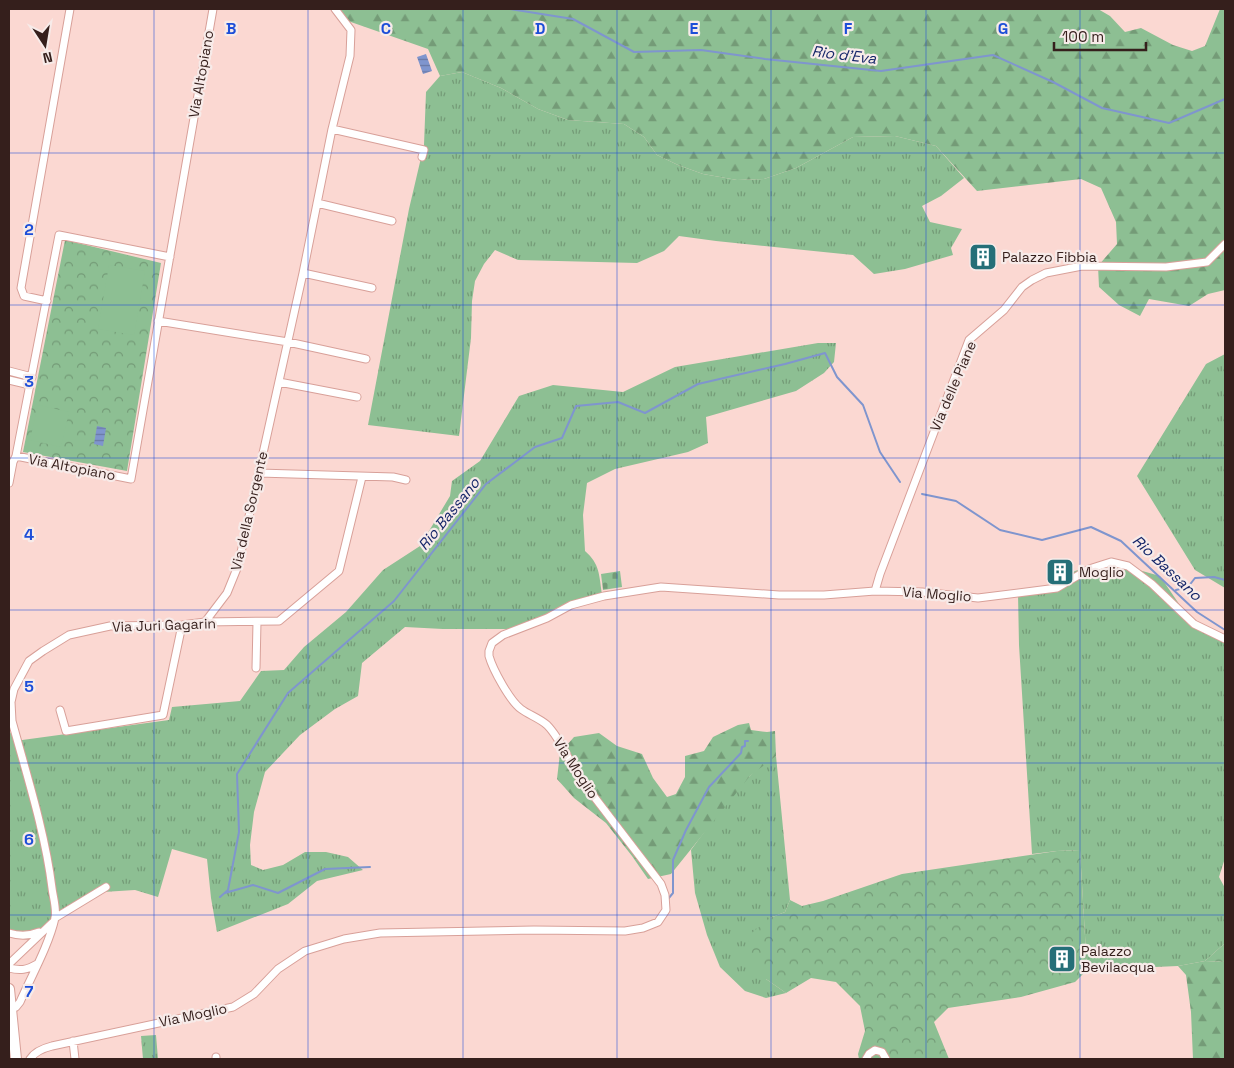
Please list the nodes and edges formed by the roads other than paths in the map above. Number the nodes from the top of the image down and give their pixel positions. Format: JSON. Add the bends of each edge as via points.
{"nodes":[{"id":1,"x":70,"y":9,"type":"edge"},
{"id":2,"x":212,"y":9,"type":"edge"},
{"id":3,"x":336,"y":9,"type":"edge"},
{"id":4,"x":332,"y":129,"type":"junction"},
{"id":5,"x":422,"y":158,"type":"dead end"},
{"id":6,"x":317,"y":203,"type":"junction"},
{"id":7,"x":392,"y":221,"type":"dead end"},
{"id":8,"x":1225,"y":244,"type":"edge"},
{"id":9,"x":170,"y":257,"type":"junction"},
{"id":10,"x":303,"y":273,"type":"junction"},
{"id":11,"x":372,"y":288,"type":"dead end"},
{"id":12,"x":47,"y":301,"type":"junction"},
{"id":13,"x":158,"y":320,"type":"junction"},
{"id":14,"x":288,"y":342,"type":"junction"},
{"id":15,"x":366,"y":359,"type":"dead end"},
{"id":16,"x":9,"y":372,"type":"edge"},
{"id":17,"x":32,"y":376,"type":"junction"},
{"id":18,"x":9,"y":380,"type":"edge"},
{"id":19,"x":279,"y":382,"type":"junction"},
{"id":20,"x":30,"y":385,"type":"junction"},
{"id":21,"x":357,"y":397,"type":"dead end"},
{"id":22,"x":16,"y":456,"type":"junction"},
{"id":23,"x":259,"y":473,"type":"junction"},
{"id":24,"x":362,"y":477,"type":"junction"},
{"id":25,"x":406,"y":480,"type":"dead end"},
{"id":26,"x":9,"y":483,"type":"edge"},
{"id":27,"x":876,"y":591,"type":"junction"},
{"id":28,"x":205,"y":622,"type":"junction"},
{"id":29,"x":257,"y":622,"type":"junction"},
{"id":30,"x":182,"y":625,"type":"junction"},
{"id":31,"x":1225,"y":638,"type":"edge"},
{"id":32,"x":256,"y":668,"type":"dead end"},
{"id":33,"x":60,"y":710,"type":"dead end"},
{"id":34,"x":106,"y":887,"type":"dead end"},
{"id":35,"x":54,"y":920,"type":"junction"},
{"id":36,"x":44,"y":930,"type":"junction"},
{"id":37,"x":9,"y":933,"type":"edge"},
{"id":38,"x":9,"y":964,"type":"edge"},
{"id":39,"x":37,"y":964,"type":"junction"},
{"id":40,"x":9,"y":968,"type":"edge"},
{"id":41,"x":18,"y":971,"type":"junction"},
{"id":42,"x":29,"y":982,"type":"junction"},
{"id":43,"x":9,"y":988,"type":"edge"},
{"id":44,"x":10,"y":1010,"type":"edge"},
{"id":45,"x":73,"y":1041,"type":"junction"},
{"id":46,"x":16,"y":1059,"type":"edge"},
{"id":47,"x":30,"y":1059,"type":"edge"},
{"id":48,"x":75,"y":1059,"type":"edge"},
{"id":49,"x":866,"y":1059,"type":"edge"},
{"id":50,"x":886,"y":1059,"type":"edge"}],
"edges":[{"from":1,"to":12,"type":"street","via":[[21,288],[24,296]]},
{"from":2,"to":9,"type":"street","name":"Via Altopiano"},
{"from":3,"to":4,"type":"street","via":[[351,30],[350,56]]},
{"from":4,"to":5,"type":"street","via":[[424,150]]},
{"from":4,"to":6,"type":"street"},
{"from":6,"to":7,"type":"street"},
{"from":6,"to":10,"type":"street"},
{"from":8,"to":27,"type":"street","name":"Via delle Piane","via":[[1207,262],[1166,267],[1082,266],[1046,273],[1022,287],[1004,310],[969,340]]},
{"from":9,"to":12,"type":"street","name":"Via Altopiano","via":[[60,235]]},
{"from":9,"to":13,"type":"street","name":"Via Altopiano"},
{"from":10,"to":11,"type":"street"},
{"from":10,"to":14,"type":"street"},
{"from":12,"to":17,"type":"street","name":"Via Altopiano"},
{"from":13,"to":14,"type":"street"},
{"from":13,"to":22,"type":"street","name":"Via Altopiano","via":[[131,479]]},
{"from":14,"to":15,"type":"street"},
{"from":14,"to":19,"type":"street"},
{"from":16,"to":17,"type":"street"},
{"from":17,"to":20,"type":"street","name":"Via Altopiano"},
{"from":18,"to":20,"type":"street"},
{"from":19,"to":21,"type":"street"},
{"from":19,"to":23,"type":"street","name":"Via della Sorgente"},
{"from":20,"to":22,"type":"street","name":"Via Altopiano"},
{"from":22,"to":26,"type":"street"},
{"from":23,"to":24,"type":"street"},
{"from":23,"to":28,"type":"street","name":"Via della Sorgente","via":[[238,566],[227,593]]},
{"from":24,"to":25,"type":"street","via":[[393,476]]},
{"from":24,"to":29,"type":"street","name":"Via Juri Gagarin","via":[[339,571],[279,621]]},
{"from":27,"to":31,"type":"street","name":"Via Moglio","via":[[978,598],[1057,588],[1089,569],[1110,562],[1128,566],[1194,624]]},
{"from":27,"to":45,"type":"street","name":"Via Moglio","via":[[779,595],[661,586],[571,605],[503,635],[492,644],[489,651],[491,662],[507,691],[519,708],[546,725],[560,741],[579,777],[661,884],[667,903],[658,922],[625,931],[380,933],[348,938],[306,951],[278,969],[254,994],[233,1007]]},
{"from":28,"to":29,"type":"street","name":"Via Juri Gagarin"},
{"from":28,"to":30,"type":"street","name":"Via Juri Gagarin"},
{"from":29,"to":32,"type":"street"},
{"from":30,"to":33,"type":"street","via":[[163,715],[66,731]]},
{"from":30,"to":35,"type":"street","name":"Via Juri Gagarin","via":[[110,626],[69,635],[30,661],[14,689],[12,721],[47,858]]},
{"from":34,"to":35,"type":"street"},
{"from":35,"to":36,"type":"street"},
{"from":35,"to":39,"type":"street","name":"Via Juri Gagarin"},
{"from":36,"to":37,"type":"street","via":[[25,936]]},
{"from":36,"to":38,"type":"street"},
{"from":39,"to":41,"type":"street"},
{"from":39,"to":42,"type":"street","name":"Via Juri Gagarin"},
{"from":40,"to":41,"type":"street"},
{"from":41,"to":42,"type":"street"},
{"from":42,"to":44,"type":"street","name":"Via Juri Gagarin","via":[[20,1002]]},
{"from":43,"to":44,"type":"main road"},
{"from":44,"to":46,"type":"main road"},
{"from":45,"to":47,"type":"street","name":"Via Moglio","via":[[42,1049]]},
{"from":45,"to":48,"type":"street"},
{"from":49,"to":50,"type":"street","via":[[875,1050],[882,1052]]}]}
